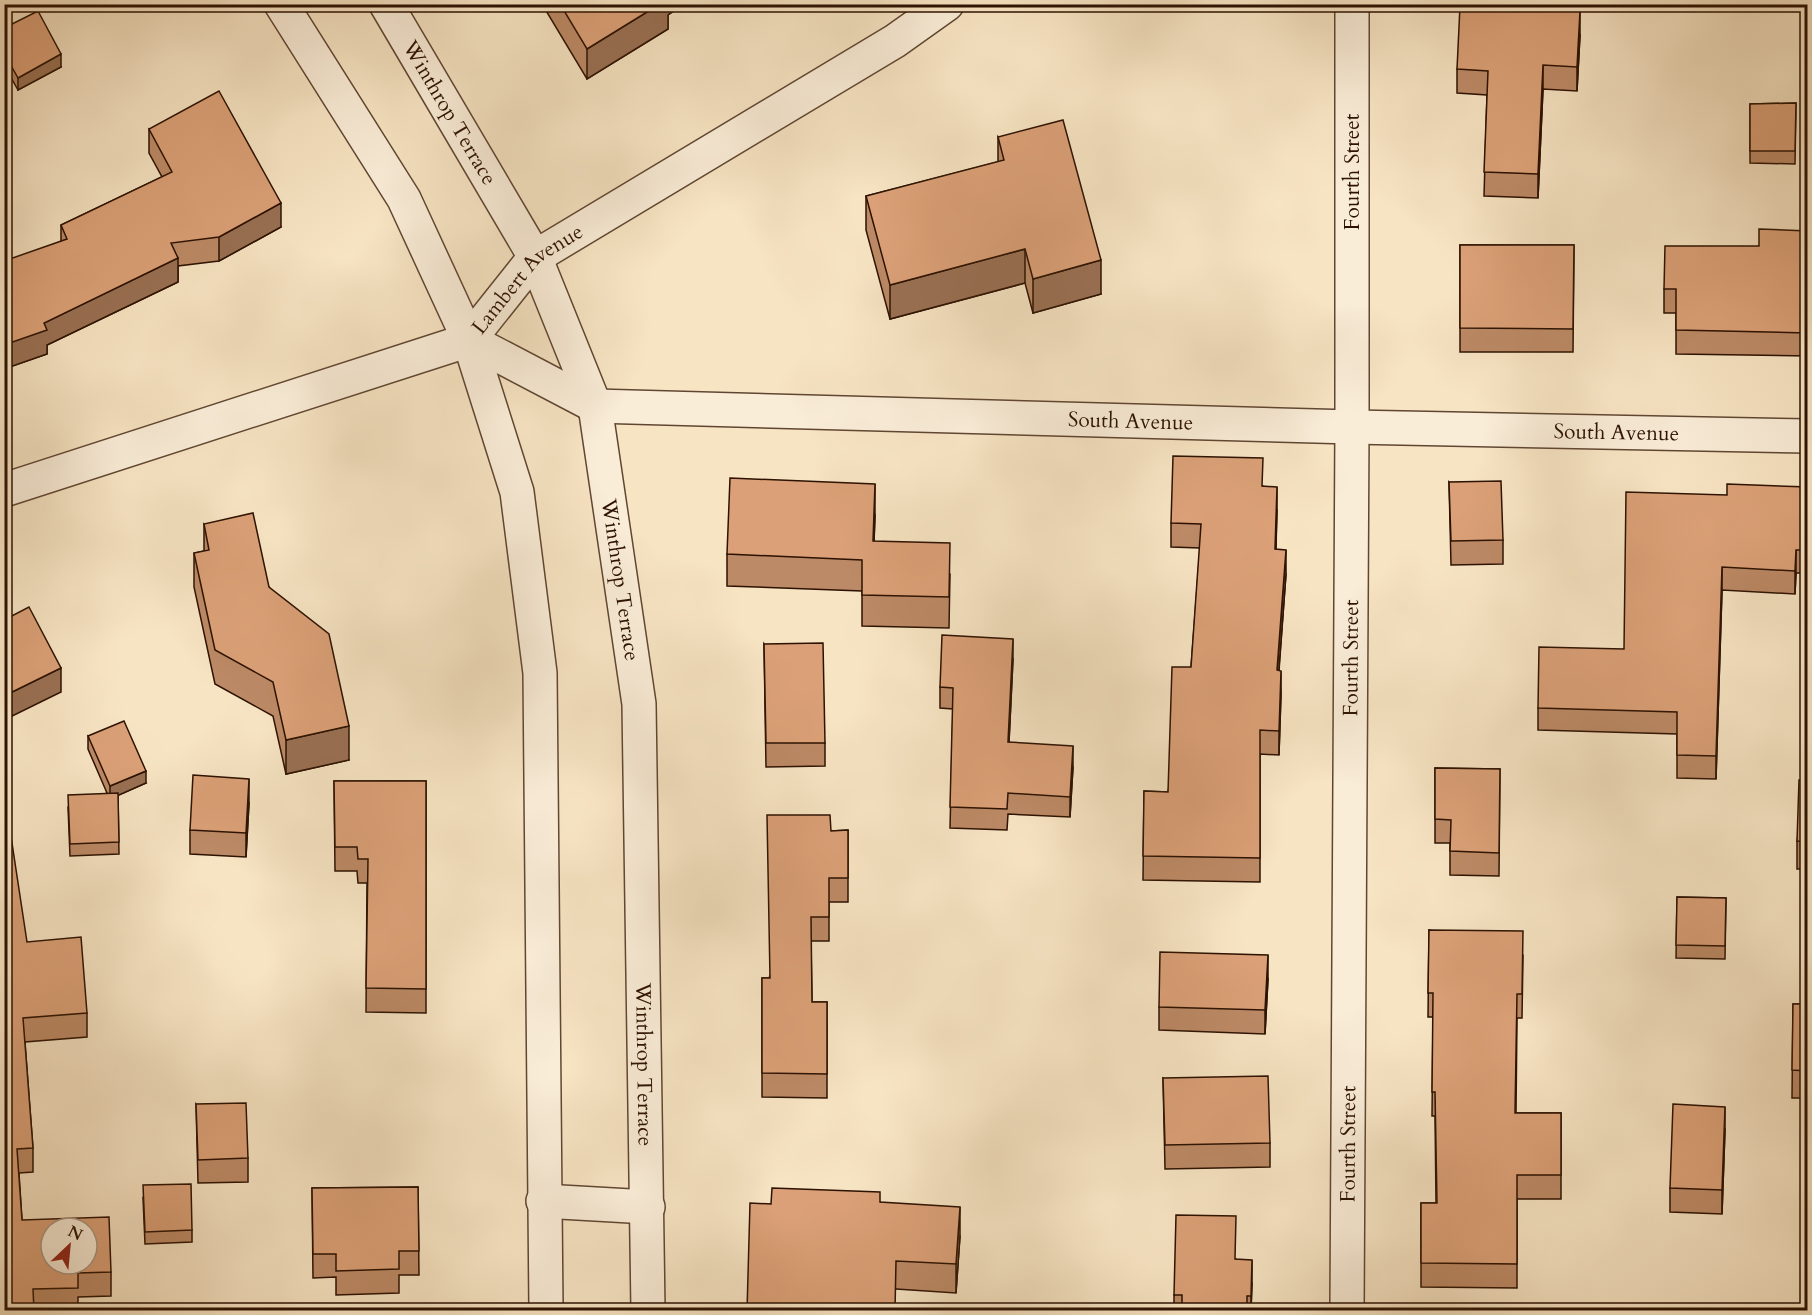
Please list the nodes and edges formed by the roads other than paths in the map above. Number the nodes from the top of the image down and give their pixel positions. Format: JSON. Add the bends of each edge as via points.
{"nodes":[{"id":1,"x":281,"y":4,"type":"edge"},
{"id":2,"x":387,"y":4,"type":"edge"},
{"id":3,"x":947,"y":4,"type":"edge"},
{"id":4,"x":1352,"y":4,"type":"edge"},
{"id":5,"x":535,"y":257,"type":"junction"},
{"id":6,"x":469,"y":340,"type":"junction"},
{"id":7,"x":595,"y":406,"type":"junction"},
{"id":8,"x":1352,"y":427,"type":"junction"},
{"id":9,"x":1808,"y":436,"type":"edge"},
{"id":10,"x":4,"y":490,"type":"edge"},
{"id":11,"x":543,"y":1201,"type":"junction"},
{"id":12,"x":648,"y":1207,"type":"junction"},
{"id":13,"x":546,"y":1311,"type":"edge"},
{"id":14,"x":648,"y":1311,"type":"edge"},
{"id":15,"x":1347,"y":1311,"type":"edge"}],
"edges":[{"from":1,"to":6,"type":"street","via":[[404,199]]},
{"from":2,"to":5,"type":"street","name":"Winthrop Terrace"},
{"from":3,"to":5,"type":"street","name":"Lambert Avenue","via":[[895,41]]},
{"from":4,"to":8,"type":"street","name":"Fourth Street"},
{"from":5,"to":6,"type":"street","name":"Lambert Avenue"},
{"from":5,"to":7,"type":"street","name":"Winthrop Terrace"},
{"from":6,"to":7,"type":"street","name":"South Avenue"},
{"from":6,"to":10,"type":"street","name":"Lambert Avenue"},
{"from":6,"to":11,"type":"street","via":[[517,492],[540,673]]},
{"from":7,"to":8,"type":"street","name":"South Avenue"},
{"from":7,"to":12,"type":"street","name":"Winthrop Terrace","via":[[639,705]]},
{"from":8,"to":9,"type":"street","name":"South Avenue"},
{"from":8,"to":15,"type":"street","name":"Fourth Street"},
{"from":11,"to":12,"type":"street"},
{"from":11,"to":13,"type":"street"},
{"from":12,"to":14,"type":"street","name":"Winthrop Terrace"}]}
